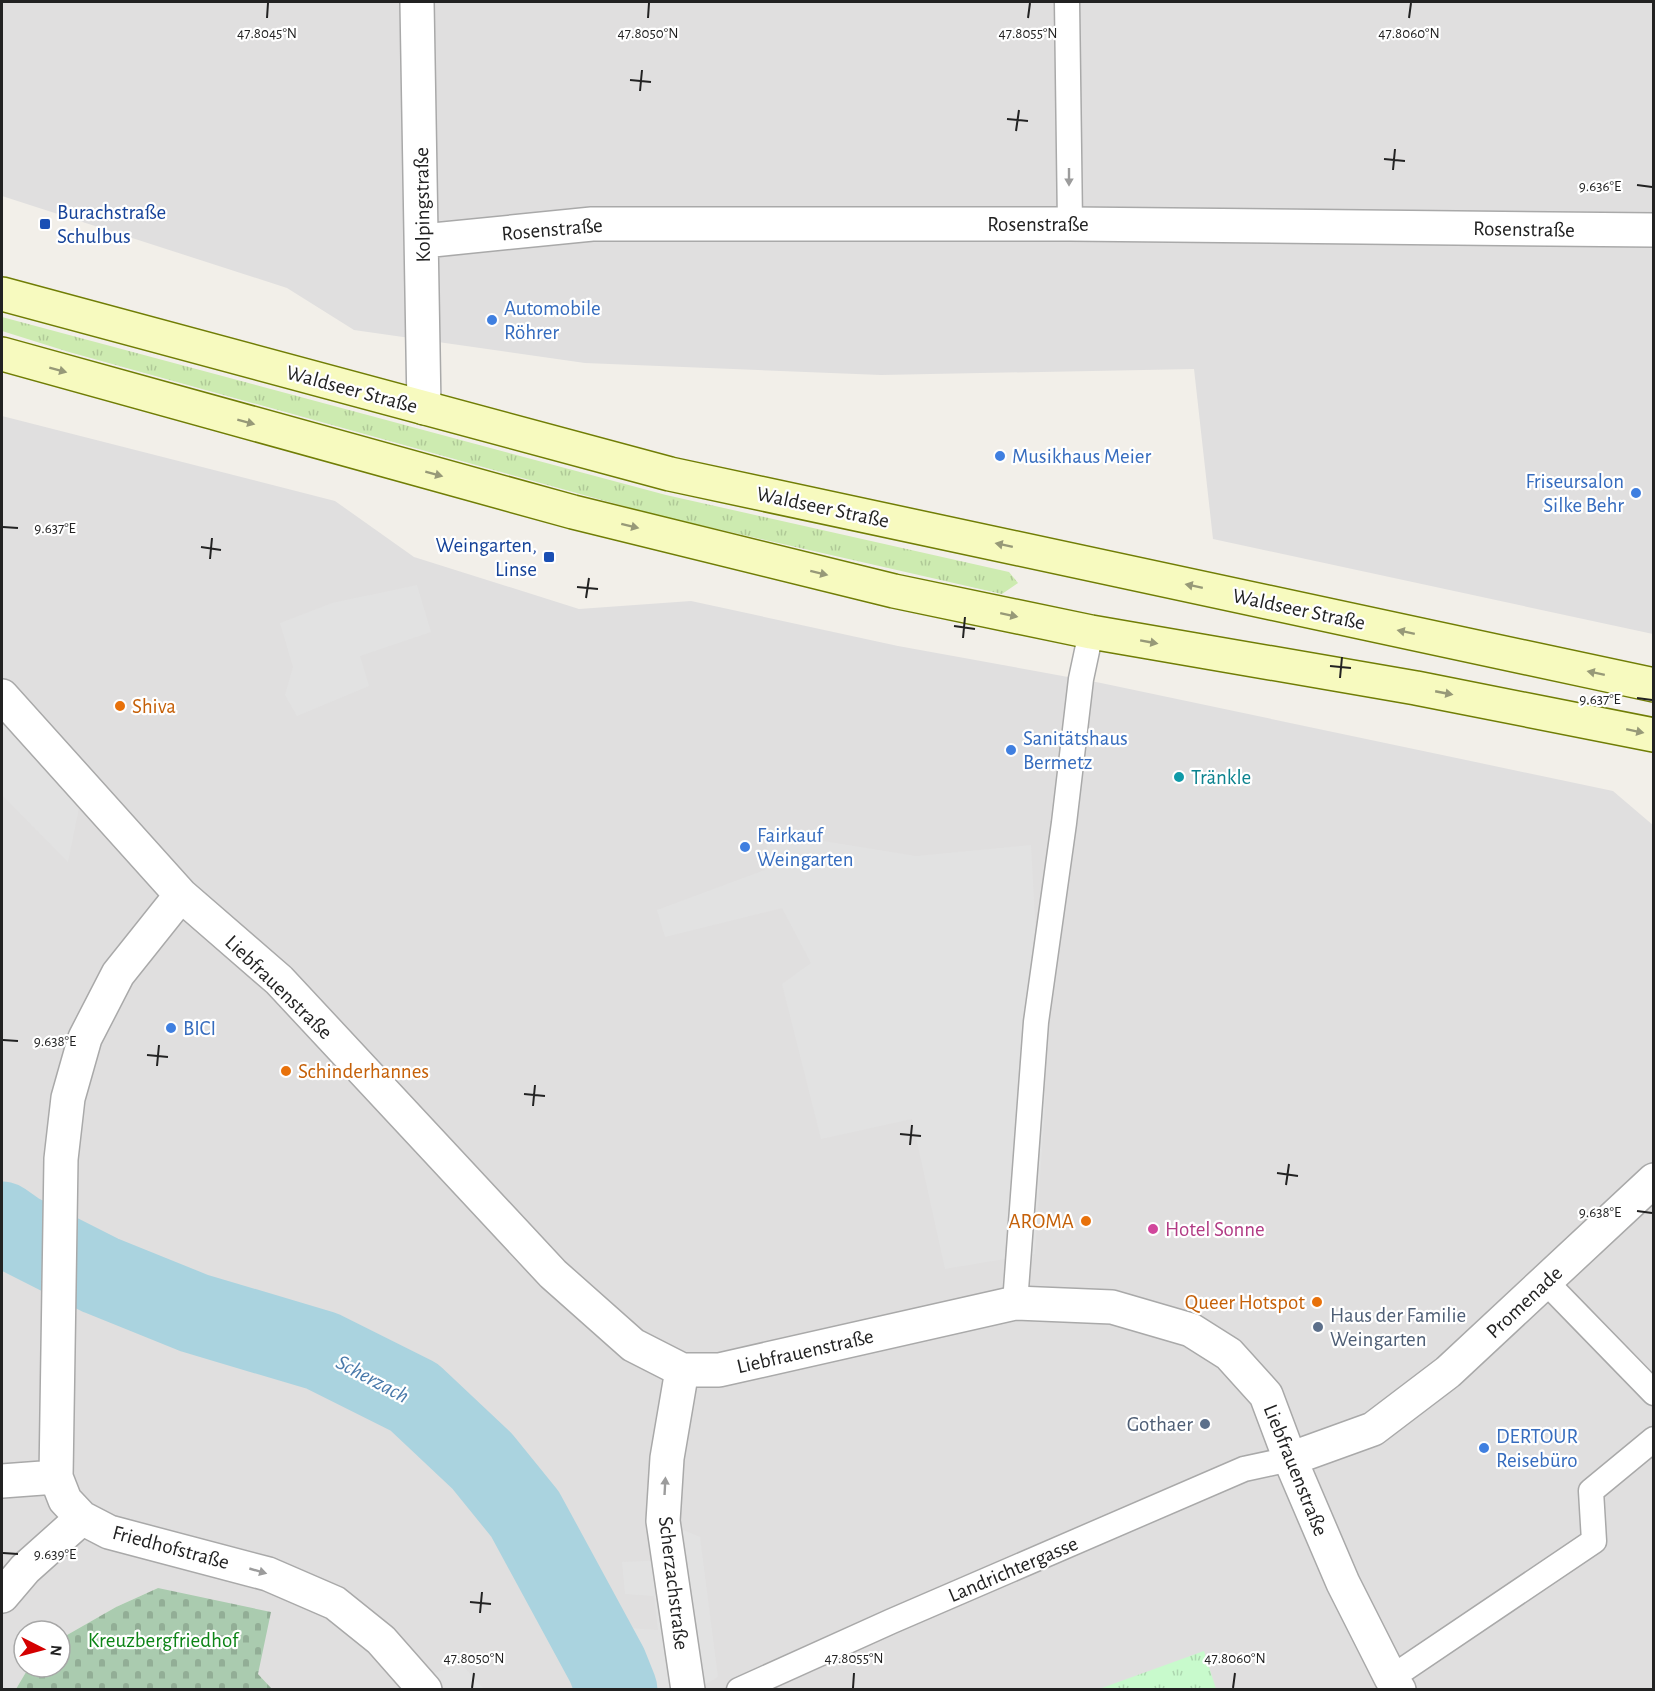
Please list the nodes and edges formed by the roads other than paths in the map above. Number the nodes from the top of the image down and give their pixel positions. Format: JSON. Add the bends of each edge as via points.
{"nodes":[{"id":1,"x":417,"y":2,"type":"edge"},
{"id":2,"x":1067,"y":2,"type":"edge"},
{"id":3,"x":1070,"y":224,"type":"junction"},
{"id":4,"x":1653,"y":231,"type":"edge"},
{"id":5,"x":423,"y":241,"type":"junction"},
{"id":6,"x":2,"y":294,"type":"edge"},
{"id":7,"x":2,"y":354,"type":"edge"},
{"id":8,"x":424,"y":408,"type":"junction"},
{"id":9,"x":1091,"y":632,"type":"junction"},
{"id":10,"x":1653,"y":685,"type":"edge"},
{"id":11,"x":2,"y":696,"type":"edge"},
{"id":12,"x":1653,"y":735,"type":"edge"},
{"id":13,"x":182,"y":895,"type":"junction"},
{"id":14,"x":1653,"y":1180,"type":"edge"},
{"id":15,"x":1545,"y":1281,"type":"junction"},
{"id":16,"x":1015,"y":1303,"type":"junction"},
{"id":17,"x":680,"y":1386,"type":"junction"},
{"id":18,"x":1653,"y":1393,"type":"edge"},
{"id":19,"x":1653,"y":1439,"type":"edge"},
{"id":20,"x":1290,"y":1459,"type":"junction"},
{"id":21,"x":56,"y":1477,"type":"junction"},
{"id":22,"x":2,"y":1481,"type":"edge"},
{"id":23,"x":82,"y":1518,"type":"junction"},
{"id":24,"x":2,"y":1596,"type":"edge"},
{"id":25,"x":1395,"y":1684,"type":"edge"},
{"id":26,"x":425,"y":1689,"type":"edge"},
{"id":27,"x":688,"y":1689,"type":"edge"},
{"id":28,"x":740,"y":1689,"type":"edge"}],
"edges":[{"from":1,"to":5,"type":"street","name":"Kolpingstraße"},
{"from":2,"to":3,"type":"lane","one_way":true},
{"from":3,"to":4,"type":"street","name":"Rosenstraße"},
{"from":3,"to":5,"type":"street","name":"Rosenstraße","via":[[592,224]]},
{"from":5,"to":8,"type":"street","name":"Kolpingstraße"},
{"from":6,"to":8,"type":"main road","name":"Waldseer Straße"},
{"from":7,"to":9,"type":"main road","one_way":true,"via":[[573,512],[894,591]]},
{"from":10,"to":8,"type":"main road","name":"Waldseer Straße","one_way":true,"via":[[670,474]]},
{"from":9,"to":12,"type":"main road","one_way":true,"via":[[1416,688]]},
{"from":9,"to":16,"type":"lane","via":[[1081,679],[1036,1022]]},
{"from":11,"to":13,"type":"street","name":"Liebfrauenstraße"},
{"from":13,"to":17,"type":"street","name":"Liebfrauenstraße","via":[[279,980],[553,1274]]},
{"from":13,"to":21,"type":"street","name":"Friedhofstraße","via":[[118,974],[85,1038],[68,1098],[61,1160]]},
{"from":14,"to":15,"type":"street","name":"Promenade"},
{"from":15,"to":18,"type":"lane"},
{"from":15,"to":20,"type":"street","name":"Promenade","via":[[1448,1372],[1373,1429]]},
{"from":16,"to":17,"type":"street","name":"Liebfrauenstraße","via":[[719,1370]]},
{"from":16,"to":20,"type":"street","name":"Liebfrauenstraße","via":[[1112,1307],[1191,1330],[1229,1354],[1266,1395]]},
{"from":27,"to":17,"type":"street","name":"Scherzachstraße","one_way":true,"via":[[663,1521],[667,1458]]},
{"from":19,"to":25,"type":"lane","via":[[1592,1491],[1594,1541]]},
{"from":20,"to":25,"type":"street","name":"Liebfrauenstraße","via":[[1343,1583]]},
{"from":20,"to":28,"type":"lane","name":"Landrichtergasse","via":[[1244,1469]]},
{"from":21,"to":22,"type":"street"},
{"from":21,"to":23,"type":"street","name":"Friedhofstraße","via":[[64,1500]]},
{"from":23,"to":24,"type":"street","via":[[25,1569]]},
{"from":23,"to":26,"type":"street","name":"Friedhofstraße","one_way":true,"via":[[109,1532],[268,1574],[335,1603],[381,1641]]}]}
